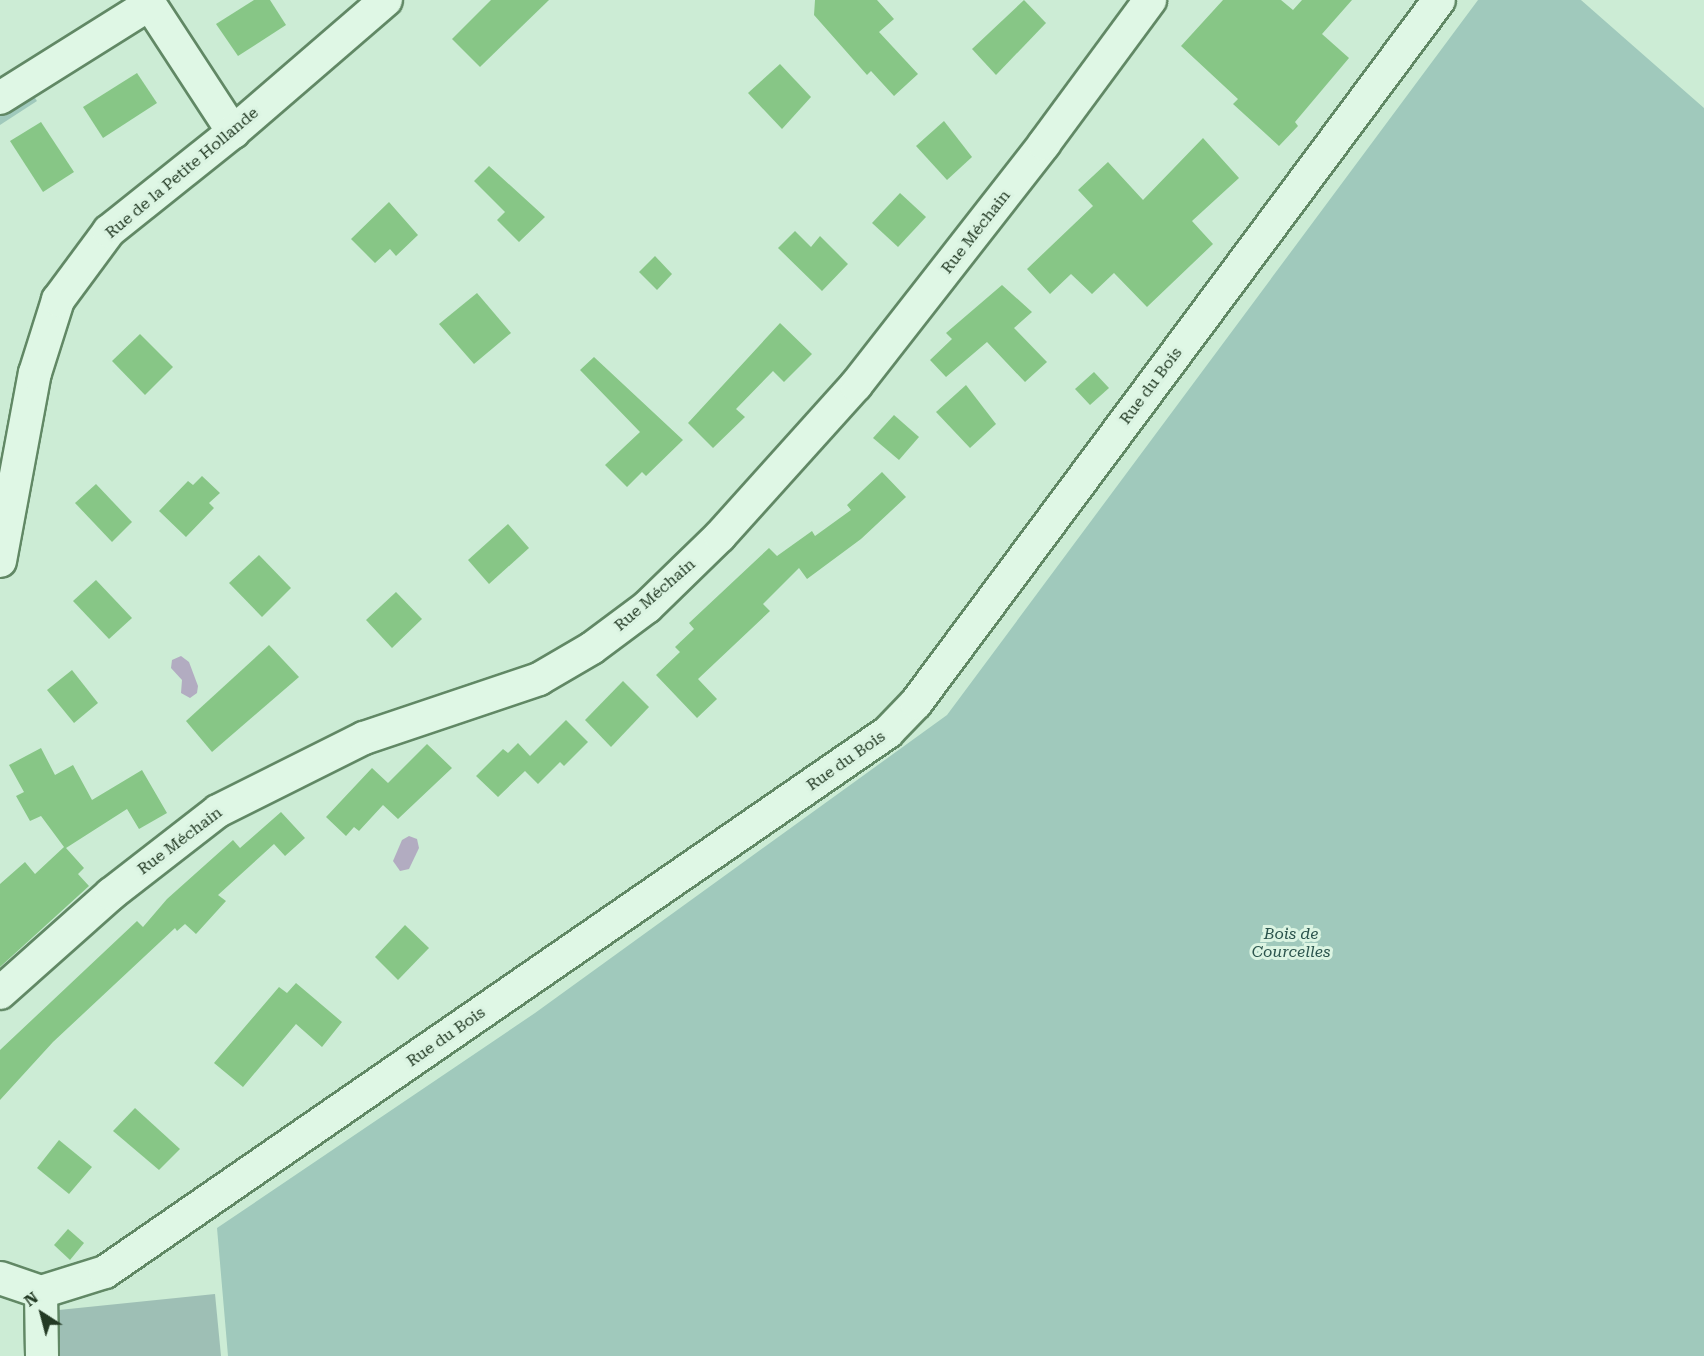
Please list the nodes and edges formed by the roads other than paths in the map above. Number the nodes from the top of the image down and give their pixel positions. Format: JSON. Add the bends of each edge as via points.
{"nodes":[{"id":1,"x":386,"y":0,"type":"edge"},
{"id":2,"x":1150,"y":0,"type":"edge"},
{"id":3,"x":1439,"y":0,"type":"edge"},
{"id":4,"x":148,"y":2,"type":"edge"},
{"id":5,"x":0,"y":98,"type":"edge"},
{"id":6,"x":233,"y":132,"type":"junction"},
{"id":7,"x":0,"y":561,"type":"edge"},
{"id":8,"x":0,"y":993,"type":"edge"},
{"id":9,"x":0,"y":1278,"type":"edge"},
{"id":10,"x":41,"y":1292,"type":"junction"},
{"id":11,"x":42,"y":1356,"type":"edge"}],
"edges":[{"from":1,"to":6,"type":"street","name":"Rue de la Petite Hollande"},
{"from":2,"to":8,"type":"street","name":"Rue Méchain","via":[[1044,144],[856,385],[720,536],[647,607],[592,648],[539,679],[364,738],[218,811],[111,894]]},
{"from":3,"to":10,"type":"street","name":"Rue du Bois","via":[[916,703],[888,732],[130,1256],[105,1272]]},
{"from":4,"to":5,"type":"street"},
{"from":4,"to":6,"type":"street"},
{"from":6,"to":7,"type":"street","name":"Rue de la Petite Hollande","via":[[109,231],[58,300],[35,373]]},
{"from":9,"to":10,"type":"street"},
{"from":10,"to":11,"type":"street"}]}
